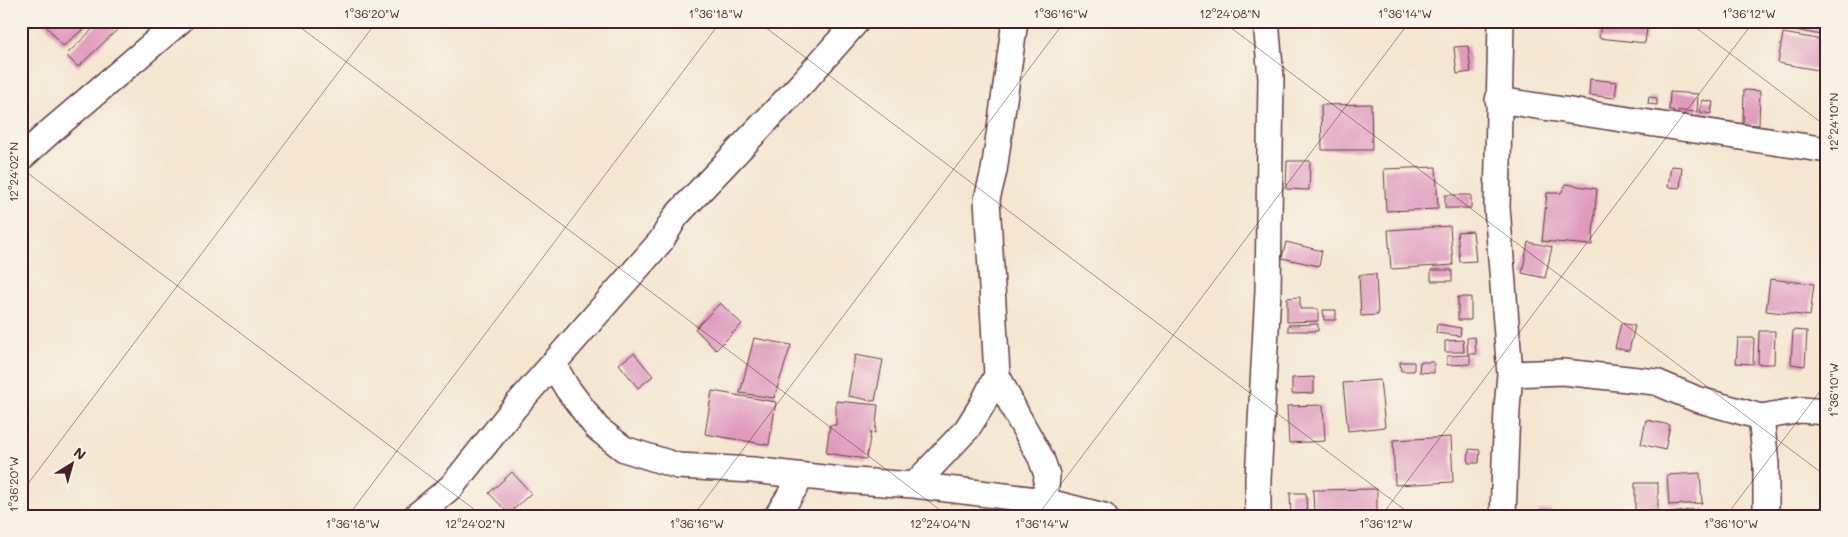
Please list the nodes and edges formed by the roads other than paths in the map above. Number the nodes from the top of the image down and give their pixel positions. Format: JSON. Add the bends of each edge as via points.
{"nodes":[{"id":1,"x":180,"y":21,"type":"edge"},
{"id":2,"x":857,"y":21,"type":"edge"},
{"id":3,"x":1015,"y":21,"type":"edge"},
{"id":4,"x":1266,"y":21,"type":"edge"},
{"id":5,"x":1501,"y":21,"type":"edge"},
{"id":6,"x":1498,"y":100,"type":"junction"},
{"id":7,"x":1827,"y":150,"type":"edge"},
{"id":8,"x":21,"y":158,"type":"edge"},
{"id":9,"x":553,"y":364,"type":"junction"},
{"id":10,"x":1510,"y":374,"type":"junction"},
{"id":11,"x":997,"y":375,"type":"junction"},
{"id":12,"x":1827,"y":412,"type":"edge"},
{"id":13,"x":1761,"y":417,"type":"junction"},
{"id":14,"x":802,"y":476,"type":"junction"},
{"id":15,"x":914,"y":485,"type":"junction"},
{"id":16,"x":1045,"y":501,"type":"junction"},
{"id":17,"x":416,"y":516,"type":"edge"},
{"id":18,"x":778,"y":516,"type":"edge"},
{"id":19,"x":1104,"y":516,"type":"edge"},
{"id":20,"x":1258,"y":516,"type":"edge"},
{"id":21,"x":1503,"y":516,"type":"edge"},
{"id":22,"x":1766,"y":516,"type":"edge"}],
"edges":[{"from":1,"to":8,"type":"street"},
{"from":2,"to":9,"type":"street","via":[[676,216],[661,241]]},
{"from":3,"to":11,"type":"street","via":[[994,171],[987,199]]},
{"from":4,"to":20,"type":"street","via":[[1271,78],[1268,292]]},
{"from":5,"to":6,"type":"street"},
{"from":6,"to":7,"type":"street"},
{"from":6,"to":10,"type":"street","via":[[1497,207]]},
{"from":9,"to":14,"type":"street","via":[[596,428],[624,449],[678,466]]},
{"from":9,"to":17,"type":"street","via":[[452,486]]},
{"from":10,"to":13,"type":"street","via":[[1563,372],[1656,382],[1696,399]]},
{"from":10,"to":21,"type":"street"},
{"from":11,"to":15,"type":"street","via":[[967,429]]},
{"from":11,"to":16,"type":"street","via":[[1041,458],[1047,476]]},
{"from":12,"to":13,"type":"street","via":[[1801,410]]},
{"from":13,"to":22,"type":"street","via":[[1766,464]]},
{"from":14,"to":15,"type":"street"},
{"from":14,"to":18,"type":"street"},
{"from":15,"to":16,"type":"street"},
{"from":16,"to":19,"type":"street"}]}
